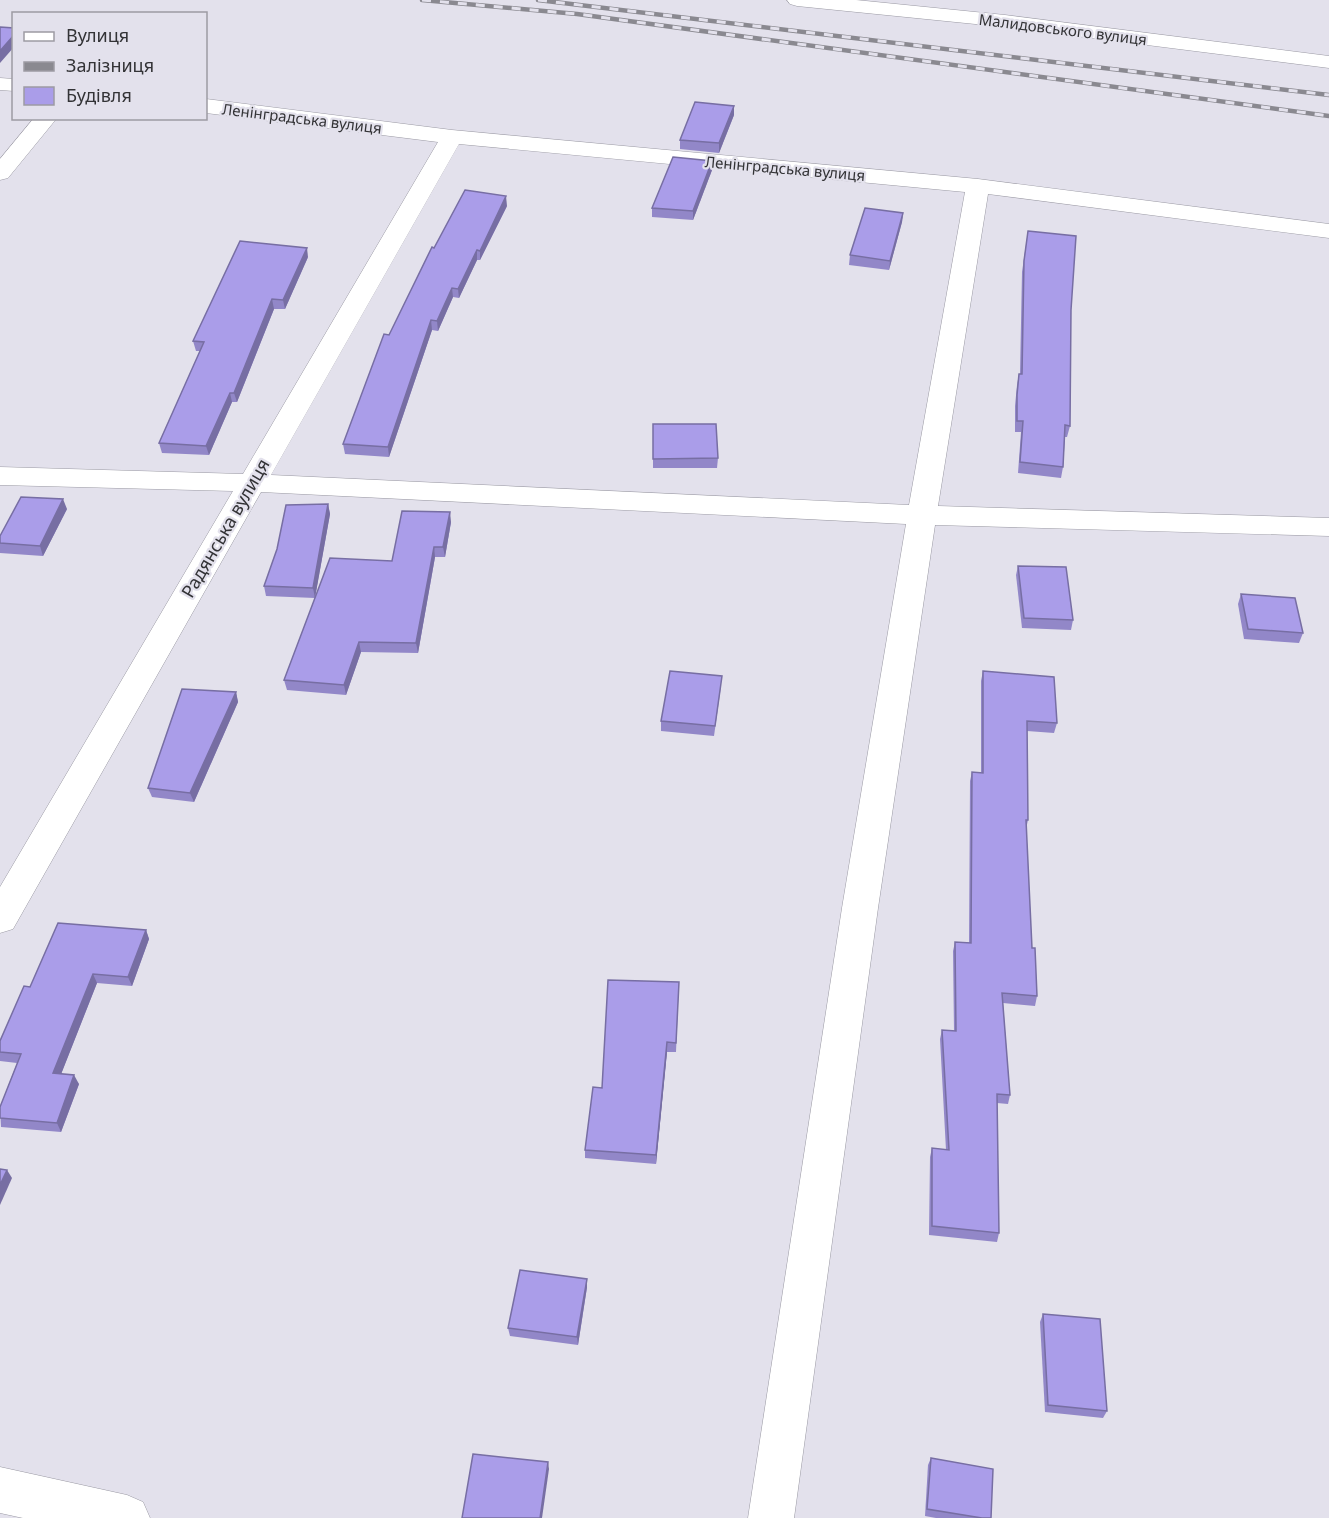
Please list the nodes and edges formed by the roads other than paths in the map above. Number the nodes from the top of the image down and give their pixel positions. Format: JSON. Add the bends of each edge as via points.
{"nodes":[{"id":1,"x":797,"y":0,"type":"edge"},
{"id":2,"x":1005,"y":0,"type":"edge"},
{"id":3,"x":971,"y":9,"type":"edge"},
{"id":4,"x":1005,"y":21,"type":"junction"},
{"id":5,"x":1329,"y":62,"type":"edge"},
{"id":6,"x":207,"y":106,"type":"edge"},
{"id":7,"x":44,"y":120,"type":"edge"},
{"id":8,"x":452,"y":137,"type":"junction"},
{"id":9,"x":0,"y":173,"type":"edge"},
{"id":10,"x":978,"y":186,"type":"junction"},
{"id":11,"x":1329,"y":231,"type":"edge"},
{"id":12,"x":0,"y":476,"type":"edge"},
{"id":13,"x":250,"y":483,"type":"junction"},
{"id":14,"x":921,"y":514,"type":"junction"},
{"id":15,"x":1329,"y":527,"type":"edge"},
{"id":16,"x":0,"y":919,"type":"edge"},
{"id":17,"x":0,"y":1491,"type":"edge"},
{"id":18,"x":127,"y":1518,"type":"edge"},
{"id":19,"x":771,"y":1518,"type":"edge"}],
"edges":[{"from":1,"to":3,"type":"street","name":"Малидовського вулиця"},
{"from":2,"to":4,"type":"street"},
{"from":3,"to":4,"type":"street","name":"Малидовського вулиця"},
{"from":4,"to":5,"type":"street","name":"Малидовського вулиця"},
{"from":6,"to":8,"type":"street","name":"Ленінградська вулиця"},
{"from":7,"to":9,"type":"street"},
{"from":8,"to":10,"type":"street","name":"Ленінградська вулиця"},
{"from":8,"to":13,"type":"street","name":"Радянська вулиця"},
{"from":10,"to":11,"type":"street","name":"Ленінградська вулиця"},
{"from":10,"to":14,"type":"street"},
{"from":12,"to":13,"type":"street"},
{"from":13,"to":14,"type":"street"},
{"from":13,"to":16,"type":"street","name":"Радянська вулиця"},
{"from":14,"to":15,"type":"street"},
{"from":14,"to":19,"type":"street"},
{"from":17,"to":18,"type":"street"}]}
